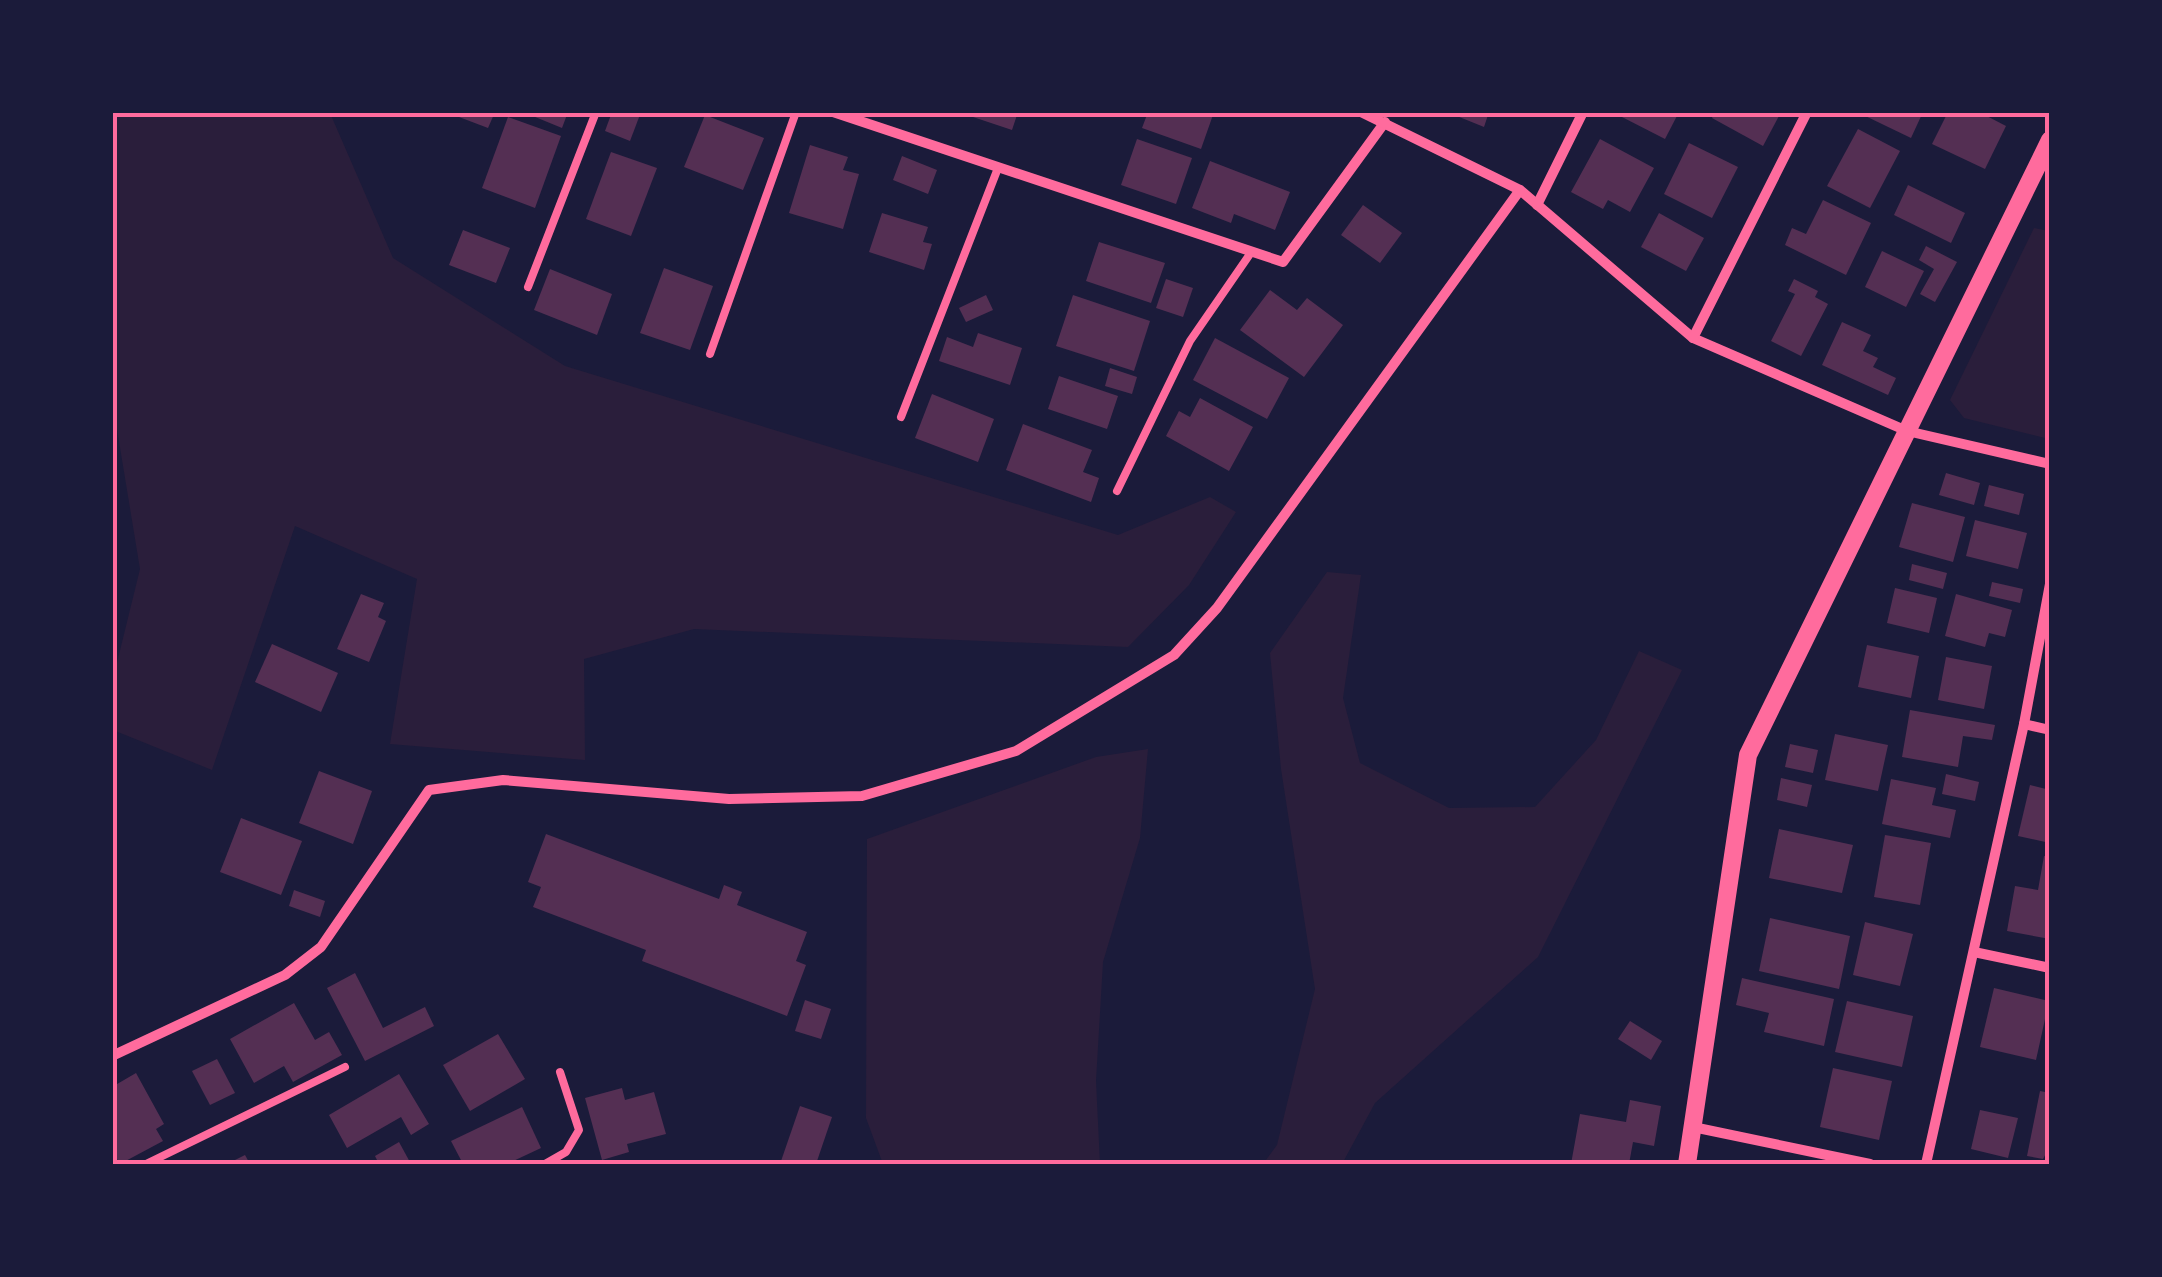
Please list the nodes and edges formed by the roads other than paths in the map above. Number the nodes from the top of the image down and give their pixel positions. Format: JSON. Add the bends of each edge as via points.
{"nodes":[{"id":1,"x":596,"y":112,"type":"edge"},
{"id":2,"x":796,"y":112,"type":"edge"},
{"id":3,"x":834,"y":112,"type":"edge"},
{"id":4,"x":1361,"y":112,"type":"edge"},
{"id":5,"x":1583,"y":112,"type":"edge"},
{"id":6,"x":1808,"y":112,"type":"edge"},
{"id":7,"x":1385,"y":122,"type":"junction"},
{"id":8,"x":2050,"y":140,"type":"edge"},
{"id":9,"x":998,"y":168,"type":"junction"},
{"id":10,"x":1520,"y":190,"type":"junction"},
{"id":11,"x":1537,"y":205,"type":"junction"},
{"id":12,"x":1250,"y":254,"type":"junction"},
{"id":13,"x":528,"y":287,"type":"dead end"},
{"id":14,"x":1693,"y":338,"type":"junction"},
{"id":15,"x":710,"y":354,"type":"dead end"},
{"id":16,"x":902,"y":416,"type":"dead end"},
{"id":17,"x":1906,"y":431,"type":"junction"},
{"id":18,"x":2050,"y":464,"type":"edge"},
{"id":19,"x":1118,"y":491,"type":"dead end"},
{"id":20,"x":2050,"y":584,"type":"edge"},
{"id":21,"x":2024,"y":724,"type":"junction"},
{"id":22,"x":2050,"y":730,"type":"edge"},
{"id":23,"x":1974,"y":952,"type":"junction"},
{"id":24,"x":2050,"y":968,"type":"edge"},
{"id":25,"x":112,"y":1056,"type":"edge"},
{"id":26,"x":344,"y":1067,"type":"dead end"},
{"id":27,"x":560,"y":1072,"type":"dead end"},
{"id":28,"x":1693,"y":1128,"type":"junction"},
{"id":29,"x":146,"y":1164,"type":"edge"},
{"id":30,"x":545,"y":1164,"type":"edge"},
{"id":31,"x":1687,"y":1164,"type":"edge"},
{"id":32,"x":1870,"y":1164,"type":"edge"},
{"id":33,"x":1926,"y":1164,"type":"edge"}],
"edges":[{"from":1,"to":13,"type":"lane"},
{"from":2,"to":15,"type":"lane"},
{"from":3,"to":9,"type":"street"},
{"from":4,"to":7,"type":"street"},
{"from":5,"to":11,"type":"street"},
{"from":6,"to":14,"type":"street"},
{"from":7,"to":10,"type":"street"},
{"from":7,"to":12,"type":"street","via":[[1282,262]]},
{"from":8,"to":17,"type":"street"},
{"from":9,"to":12,"type":"street"},
{"from":9,"to":16,"type":"lane"},
{"from":10,"to":11,"type":"street"},
{"from":10,"to":25,"type":"street","via":[[1216,608],[1174,656],[1016,751],[862,796],[729,800],[502,780],[429,790],[321,946],[285,975]]},
{"from":11,"to":14,"type":"street"},
{"from":12,"to":19,"type":"lane","via":[[1190,341]]},
{"from":14,"to":17,"type":"street"},
{"from":17,"to":18,"type":"street"},
{"from":17,"to":28,"type":"street","via":[[1748,755]]},
{"from":20,"to":21,"type":"street"},
{"from":21,"to":22,"type":"street"},
{"from":21,"to":23,"type":"street"},
{"from":23,"to":24,"type":"street"},
{"from":23,"to":33,"type":"street"},
{"from":26,"to":29,"type":"lane"},
{"from":27,"to":30,"type":"lane","via":[[579,1130],[566,1152]]},
{"from":28,"to":31,"type":"street"},
{"from":28,"to":32,"type":"street"}]}
